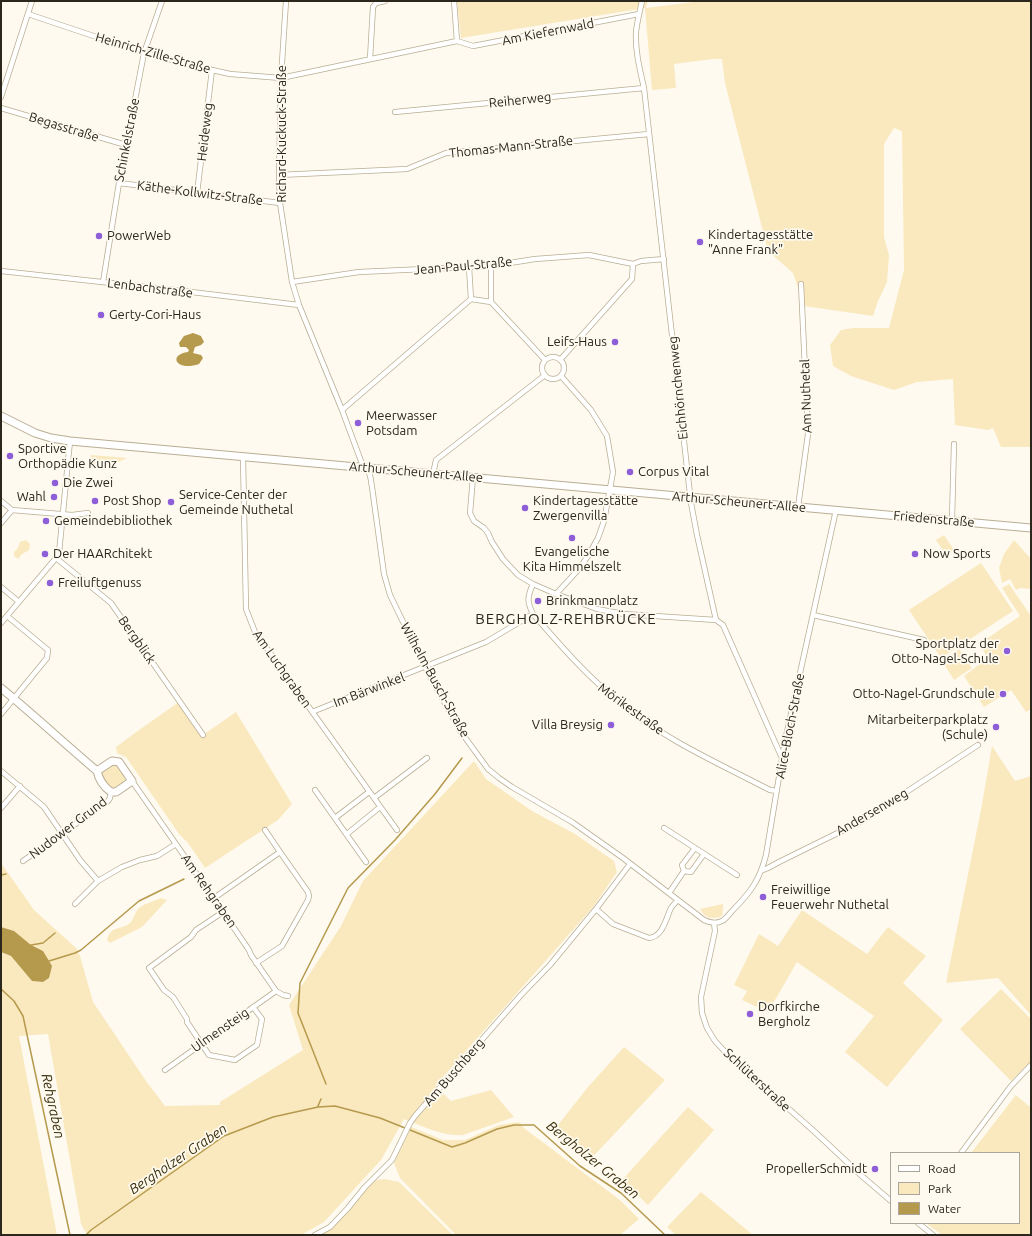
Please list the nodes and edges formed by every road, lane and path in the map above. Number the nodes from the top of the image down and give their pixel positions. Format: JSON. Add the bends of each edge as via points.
{"nodes":[{"id":1,"x":32,"y":1,"type":"edge"},
{"id":2,"x":162,"y":1,"type":"edge"},
{"id":3,"x":286,"y":1,"type":"edge"},
{"id":4,"x":385,"y":1,"type":"edge"},
{"id":5,"x":454,"y":1,"type":"edge"},
{"id":6,"x":642,"y":1,"type":"edge"},
{"id":7,"x":28,"y":14,"type":"junction"},
{"id":8,"x":639,"y":14,"type":"junction"},
{"id":9,"x":457,"y":41,"type":"junction"},
{"id":10,"x":144,"y":53,"type":"junction"},
{"id":11,"x":370,"y":60,"type":"junction"},
{"id":12,"x":212,"y":70,"type":"junction"},
{"id":13,"x":281,"y":78,"type":"junction"},
{"id":14,"x":644,"y":88,"type":"junction"},
{"id":15,"x":1,"y":97,"type":"edge"},
{"id":16,"x":1,"y":108,"type":"edge"},
{"id":17,"x":395,"y":112,"type":"dead end"},
{"id":18,"x":649,"y":134,"type":"junction"},
{"id":19,"x":126,"y":145,"type":"junction"},
{"id":20,"x":278,"y":175,"type":"junction"},
{"id":21,"x":119,"y":183,"type":"junction"},
{"id":22,"x":197,"y":193,"type":"junction"},
{"id":23,"x":280,"y":203,"type":"junction"},
{"id":24,"x":664,"y":259,"type":"junction"},
{"id":25,"x":632,"y":264,"type":"junction"},
{"id":26,"x":492,"y":266,"type":"junction"},
{"id":27,"x":469,"y":267,"type":"junction"},
{"id":28,"x":1,"y":271,"type":"edge"},
{"id":29,"x":104,"y":282,"type":"junction"},
{"id":30,"x":292,"y":282,"type":"junction"},
{"id":31,"x":801,"y":284,"type":"dead end"},
{"id":32,"x":471,"y":299,"type":"junction"},
{"id":33,"x":491,"y":302,"type":"junction"},
{"id":34,"x":299,"y":305,"type":"junction"},
{"id":35,"x":545,"y":360,"type":"junction"},
{"id":36,"x":560,"y":360,"type":"junction"},
{"id":37,"x":545,"y":376,"type":"junction"},
{"id":38,"x":561,"y":376,"type":"junction"},
{"id":39,"x":342,"y":410,"type":"junction"},
{"id":40,"x":1,"y":416,"type":"edge"},
{"id":41,"x":70,"y":441,"type":"junction"},
{"id":42,"x":954,"y":444,"type":"dead end"},
{"id":43,"x":243,"y":457,"type":"junction"},
{"id":44,"x":365,"y":467,"type":"junction"},
{"id":45,"x":433,"y":474,"type":"junction"},
{"id":46,"x":473,"y":477,"type":"junction"},
{"id":47,"x":610,"y":490,"type":"junction"},
{"id":48,"x":691,"y":497,"type":"junction"},
{"id":49,"x":1,"y":501,"type":"edge"},
{"id":50,"x":798,"y":507,"type":"junction"},
{"id":51,"x":12,"y":510,"type":"junction"},
{"id":52,"x":836,"y":510,"type":"junction"},
{"id":53,"x":88,"y":513,"type":"dead end"},
{"id":54,"x":64,"y":514,"type":"junction"},
{"id":55,"x":952,"y":520,"type":"junction"},
{"id":56,"x":1,"y":522,"type":"edge"},
{"id":57,"x":1031,"y":528,"type":"edge"},
{"id":58,"x":56,"y":558,"type":"junction"},
{"id":59,"x":533,"y":584,"type":"junction"},
{"id":60,"x":1,"y":587,"type":"edge"},
{"id":61,"x":556,"y":594,"type":"junction"},
{"id":62,"x":19,"y":602,"type":"junction"},
{"id":63,"x":533,"y":614,"type":"junction"},
{"id":64,"x":813,"y":615,"type":"junction"},
{"id":65,"x":7,"y":616,"type":"junction"},
{"id":66,"x":716,"y":620,"type":"junction"},
{"id":67,"x":1,"y":623,"type":"edge"},
{"id":68,"x":924,"y":640,"type":"dead end"},
{"id":69,"x":425,"y":667,"type":"junction"},
{"id":70,"x":1,"y":688,"type":"edge"},
{"id":71,"x":14,"y":698,"type":"junction"},
{"id":72,"x":312,"y":712,"type":"junction"},
{"id":73,"x":1,"y":714,"type":"edge"},
{"id":74,"x":203,"y":735,"type":"dead end"},
{"id":75,"x":978,"y":745,"type":"dead end"},
{"id":76,"x":427,"y":758,"type":"dead end"},
{"id":77,"x":782,"y":758,"type":"junction"},
{"id":78,"x":1,"y":771,"type":"edge"},
{"id":79,"x":97,"y":771,"type":"junction"},
{"id":80,"x":132,"y":781,"type":"junction"},
{"id":81,"x":20,"y":786,"type":"junction"},
{"id":82,"x":315,"y":790,"type":"dead end"},
{"id":83,"x":777,"y":791,"type":"junction"},
{"id":84,"x":112,"y":792,"type":"junction"},
{"id":85,"x":369,"y":792,"type":"junction"},
{"id":86,"x":374,"y":798,"type":"junction"},
{"id":87,"x":380,"y":807,"type":"junction"},
{"id":88,"x":1,"y":808,"type":"edge"},
{"id":89,"x":335,"y":818,"type":"junction"},
{"id":90,"x":664,"y":828,"type":"dead end"},
{"id":91,"x":265,"y":830,"type":"dead end"},
{"id":92,"x":397,"y":830,"type":"dead end"},
{"id":93,"x":62,"y":834,"type":"junction"},
{"id":94,"x":347,"y":834,"type":"junction"},
{"id":95,"x":176,"y":844,"type":"junction"},
{"id":96,"x":694,"y":848,"type":"junction"},
{"id":97,"x":280,"y":852,"type":"junction"},
{"id":98,"x":704,"y":854,"type":"junction"},
{"id":99,"x":23,"y":861,"type":"dead end"},
{"id":100,"x":366,"y":862,"type":"dead end"},
{"id":101,"x":630,"y":864,"type":"junction"},
{"id":102,"x":763,"y":870,"type":"junction"},
{"id":103,"x":684,"y":872,"type":"junction"},
{"id":104,"x":738,"y":875,"type":"dead end"},
{"id":105,"x":98,"y":881,"type":"junction"},
{"id":106,"x":668,"y":893,"type":"junction"},
{"id":107,"x":214,"y":898,"type":"junction"},
{"id":108,"x":678,"y":900,"type":"junction"},
{"id":109,"x":76,"y":904,"type":"dead end"},
{"id":110,"x":596,"y":909,"type":"junction"},
{"id":111,"x":223,"y":912,"type":"junction"},
{"id":112,"x":714,"y":923,"type":"junction"},
{"id":113,"x":256,"y":963,"type":"junction"},
{"id":114,"x":276,"y":991,"type":"junction"},
{"id":115,"x":288,"y":996,"type":"dead end"},
{"id":116,"x":253,"y":1007,"type":"junction"},
{"id":117,"x":201,"y":1044,"type":"junction"},
{"id":118,"x":1031,"y":1065,"type":"edge"},
{"id":119,"x":165,"y":1070,"type":"dead end"},
{"id":120,"x":962,"y":1152,"type":"edge"},
{"id":121,"x":890,"y":1200,"type":"edge"},
{"id":122,"x":919,"y":1224,"type":"edge"},
{"id":123,"x":315,"y":1235,"type":"edge"},
{"id":124,"x":933,"y":1235,"type":"edge"}],
"edges":[{"from":1,"to":7,"type":"street"},
{"from":2,"to":10,"type":"street","name":"Schinkelstraße"},
{"from":3,"to":13,"type":"street","name":"Richard-Kuckuck-Straße"},
{"from":4,"to":11,"type":"street","via":[[376,3],[373,7]]},
{"from":5,"to":9,"type":"street"},
{"from":6,"to":8,"type":"street","name":"Eichhörnchenweg"},
{"from":7,"to":10,"type":"street","name":"Heinrich-Zille-Straße"},
{"from":7,"to":15,"type":"street"},
{"from":8,"to":9,"type":"street","name":"Am Kiefernwald","via":[[473,46]]},
{"from":8,"to":14,"type":"street","name":"Eichhörnchenweg","via":[[636,46]]},
{"from":9,"to":11,"type":"street","name":"Am Kiefernwald"},
{"from":10,"to":12,"type":"street","name":"Heinrich-Zille-Straße"},
{"from":10,"to":19,"type":"street","name":"Schinkelstraße"},
{"from":11,"to":13,"type":"street","name":"Am Kiefernwald"},
{"from":12,"to":13,"type":"street","name":"Heinrich-Zille-Straße"},
{"from":12,"to":22,"type":"street","name":"Heideweg"},
{"from":13,"to":20,"type":"street","name":"Richard-Kuckuck-Straße"},
{"from":14,"to":17,"type":"street","name":"Reiherweg"},
{"from":14,"to":18,"type":"street","name":"Eichhörnchenweg"},
{"from":16,"to":19,"type":"street","name":"Begasstraße"},
{"from":18,"to":20,"type":"street","name":"Thomas-Mann-Straße","via":[[446,153],[407,169]]},
{"from":18,"to":24,"type":"street","name":"Eichhörnchenweg"},
{"from":19,"to":21,"type":"street","name":"Schinkelstraße"},
{"from":20,"to":23,"type":"street","name":"Richard-Kuckuck-Straße"},
{"from":21,"to":22,"type":"street","name":"Käthe-Kollwitz-Straße"},
{"from":21,"to":29,"type":"street","name":"Schinkelstraße"},
{"from":22,"to":23,"type":"street","name":"Käthe-Kollwitz-Straße"},
{"from":23,"to":30,"type":"street","name":"Richard-Kuckuck-Straße"},
{"from":24,"to":25,"type":"street"},
{"from":24,"to":48,"type":"street","name":"Eichhörnchenweg"},
{"from":25,"to":26,"type":"street","name":"Jean-Paul-Straße","via":[[589,255],[535,259]]},
{"from":25,"to":36,"type":"street","via":[[632,279]]},
{"from":26,"to":27,"type":"street","name":"Jean-Paul-Straße"},
{"from":26,"to":33,"type":"street"},
{"from":27,"to":30,"type":"street","name":"Jean-Paul-Straße","via":[[359,272]]},
{"from":27,"to":32,"type":"street"},
{"from":28,"to":29,"type":"street","name":"Lenbachstraße"},
{"from":29,"to":34,"type":"street","name":"Lenbachstraße"},
{"from":30,"to":34,"type":"street","name":"Richard-Kuckuck-Straße"},
{"from":31,"to":50,"type":"street","name":"Am Nuthetal","via":[[808,434]]},
{"from":32,"to":33,"type":"street"},
{"from":32,"to":39,"type":"street"},
{"from":33,"to":35,"type":"street"},
{"from":34,"to":39,"type":"street","name":"Richard-Kuckuck-Straße"},
{"from":35,"to":36,"type":"street","via":[[552,357]]},
{"from":35,"to":37,"type":"street","via":[[542,368]]},
{"from":36,"to":38,"type":"street","via":[[564,367]]},
{"from":37,"to":38,"type":"street","via":[[553,379]]},
{"from":37,"to":45,"type":"street","via":[[436,460]]},
{"from":38,"to":47,"type":"street","via":[[591,410],[607,436],[613,472]]},
{"from":39,"to":44,"type":"street","name":"Richard-Kuckuck-Straße"},
{"from":40,"to":41,"type":"main road","name":"Arthur-Scheunert-Allee","via":[[35,433]]},
{"from":41,"to":43,"type":"main road","name":"Arthur-Scheunert-Allee"},
{"from":41,"to":54,"type":"street"},
{"from":42,"to":55,"type":"street"},
{"from":43,"to":44,"type":"main road","name":"Arthur-Scheunert-Allee"},
{"from":43,"to":72,"type":"street","name":"Am Luchgraben","via":[[246,609],[254,632]]},
{"from":44,"to":45,"type":"main road","name":"Arthur-Scheunert-Allee"},
{"from":44,"to":69,"type":"street","name":"Wilhelm-Busch-Straße","via":[[370,475],[384,574],[390,595]]},
{"from":45,"to":46,"type":"main road","name":"Arthur-Scheunert-Allee"},
{"from":46,"to":47,"type":"main road","name":"Arthur-Scheunert-Allee"},
{"from":46,"to":59,"type":"street","via":[[470,513],[474,522],[484,528],[503,558],[518,575]]},
{"from":47,"to":48,"type":"main road","name":"Arthur-Scheunert-Allee"},
{"from":47,"to":61,"type":"street","via":[[598,538],[579,569]]},
{"from":48,"to":50,"type":"main road","name":"Arthur-Scheunert-Allee"},
{"from":48,"to":66,"type":"street","name":"Eichhörnchenweg"},
{"from":49,"to":51,"type":"street"},
{"from":50,"to":52,"type":"main road","name":"Arthur-Scheunert-Allee"},
{"from":51,"to":54,"type":"street"},
{"from":51,"to":56,"type":"street"},
{"from":52,"to":55,"type":"main road","name":"Friedenstraße"},
{"from":52,"to":64,"type":"street","name":"Alice-Bloch-Straße"},
{"from":53,"to":54,"type":"street"},
{"from":54,"to":58,"type":"street","via":[[60,549]]},
{"from":55,"to":57,"type":"main road","name":"Friedenstraße"},
{"from":58,"to":62,"type":"street"},
{"from":58,"to":74,"type":"street","name":"Bergblick","via":[[111,603]]},
{"from":59,"to":61,"type":"street"},
{"from":59,"to":63,"type":"street","name":"Mörikestraße","via":[[528,596]]},
{"from":60,"to":62,"type":"street"},
{"from":61,"to":66,"type":"street","via":[[597,609],[624,614]]},
{"from":62,"to":65,"type":"street"},
{"from":63,"to":69,"type":"street","name":"Im Bärwinkel","via":[[486,642]]},
{"from":63,"to":83,"type":"street","name":"Mörikestraße","via":[[594,681],[655,729],[770,790]]},
{"from":64,"to":68,"type":"street"},
{"from":64,"to":77,"type":"street","name":"Alice-Bloch-Straße"},
{"from":65,"to":67,"type":"street"},
{"from":65,"to":71,"type":"street","via":[[48,650],[47,658]]},
{"from":66,"to":77,"type":"street","name":"Eichhörnchenweg","via":[[723,625]]},
{"from":69,"to":72,"type":"street","name":"Im Bärwinkel"},
{"from":69,"to":101,"type":"street","name":"Wilhelm-Busch-Straße","via":[[461,732],[488,768],[508,784],[572,822]]},
{"from":70,"to":71,"type":"main road"},
{"from":71,"to":73,"type":"street"},
{"from":71,"to":79,"type":"main road"},
{"from":72,"to":85,"type":"street","name":"Am Luchgraben"},
{"from":75,"to":102,"type":"street","name":"Andersenweg","via":[[862,821]]},
{"from":76,"to":86,"type":"street"},
{"from":77,"to":83,"type":"street","name":"Alice-Bloch-Straße"},
{"from":78,"to":81,"type":"street"},
{"from":79,"to":80,"type":"main road","name":"Am Rehgraben","via":[[112,761],[119,762]]},
{"from":79,"to":84,"type":"main road","via":[[106,789]]},
{"from":80,"to":84,"type":"main road"},
{"from":80,"to":95,"type":"street","name":"Am Rehgraben"},
{"from":81,"to":88,"type":"street"},
{"from":81,"to":93,"type":"street","via":[[44,807]]},
{"from":82,"to":89,"type":"street"},
{"from":83,"to":102,"type":"street","name":"Alice-Bloch-Straße"},
{"from":84,"to":93,"type":"street","name":"Nudower Grund","via":[[108,801]]},
{"from":85,"to":86,"type":"street","name":"Am Luchgraben"},
{"from":85,"to":89,"type":"street"},
{"from":86,"to":87,"type":"street","name":"Am Luchgraben"},
{"from":87,"to":92,"type":"street","name":"Am Luchgraben"},
{"from":87,"to":94,"type":"street"},
{"from":89,"to":94,"type":"street"},
{"from":90,"to":96,"type":"street"},
{"from":91,"to":97,"type":"street"},
{"from":93,"to":99,"type":"street","name":"Nudower Grund"},
{"from":93,"to":105,"type":"street"},
{"from":94,"to":100,"type":"street"},
{"from":95,"to":105,"type":"street","via":[[157,856],[122,867]]},
{"from":95,"to":107,"type":"street","name":"Am Rehgraben"},
{"from":96,"to":98,"type":"street"},
{"from":96,"to":103,"type":"street","via":[[682,866]]},
{"from":97,"to":107,"type":"street"},
{"from":97,"to":113,"type":"street","via":[[309,896],[282,946]]},
{"from":98,"to":103,"type":"street","via":[[691,872]]},
{"from":98,"to":104,"type":"street"},
{"from":101,"to":106,"type":"street","name":"Wilhelm-Busch-Straße"},
{"from":101,"to":110,"type":"street","name":"Am Buschberg"},
{"from":102,"to":112,"type":"street","name":"Alice-Bloch-Straße","via":[[743,900],[723,921]]},
{"from":103,"to":106,"type":"street"},
{"from":105,"to":109,"type":"street"},
{"from":106,"to":108,"type":"street","name":"Wilhelm-Busch-Straße"},
{"from":107,"to":111,"type":"street","name":"Am Rehgraben"},
{"from":108,"to":110,"type":"street","via":[[654,938],[613,924]]},
{"from":108,"to":112,"type":"street","name":"Wilhelm-Busch-Straße","via":[[704,920]]},
{"from":110,"to":123,"type":"street","name":"Am Buschberg","via":[[550,965],[415,1116],[392,1160],[364,1187],[330,1227]]},
{"from":111,"to":113,"type":"street","name":"Am Rehgraben"},
{"from":111,"to":117,"type":"street","via":[[149,968],[164,990],[173,997]]},
{"from":112,"to":121,"type":"street","name":"Schlüterstraße","via":[[715,931],[701,997],[702,1013],[707,1028],[729,1056]]},
{"from":113,"to":114,"type":"street","name":"Am Rehgraben"},
{"from":114,"to":115,"type":"street"},
{"from":114,"to":116,"type":"street","name":"Ulmensteig"},
{"from":116,"to":117,"type":"street","name":"Ulmensteig"},
{"from":116,"to":117,"type":"street","via":[[262,1019],[257,1045],[235,1060],[209,1055]]},
{"from":117,"to":119,"type":"street","name":"Ulmensteig"},
{"from":118,"to":120,"type":"street","via":[[1011,1086]]},
{"from":122,"to":124,"type":"street"}]}
